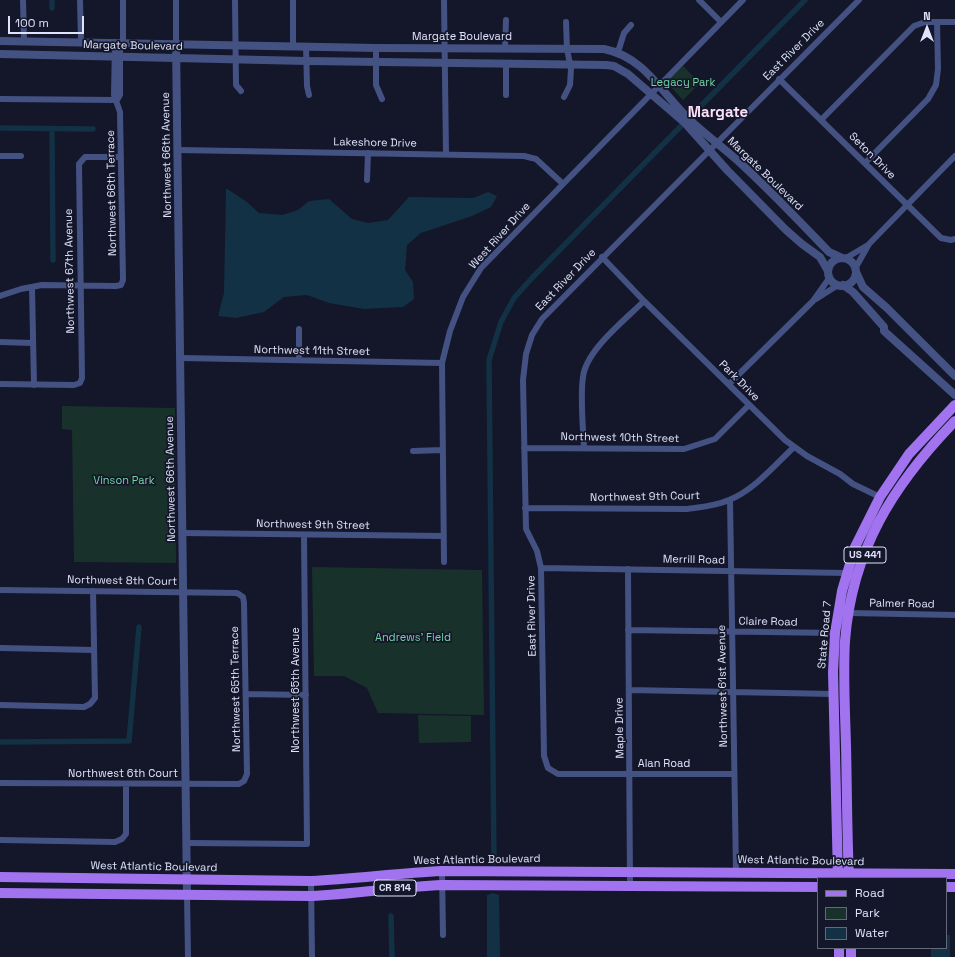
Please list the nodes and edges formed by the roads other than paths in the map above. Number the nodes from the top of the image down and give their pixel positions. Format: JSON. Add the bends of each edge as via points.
{"nodes":[{"id":1,"x":23,"y":0,"type":"edge"},
{"id":2,"x":80,"y":0,"type":"edge"},
{"id":3,"x":123,"y":0,"type":"edge"},
{"id":4,"x":176,"y":0,"type":"edge"},
{"id":5,"x":235,"y":0,"type":"edge"},
{"id":6,"x":293,"y":0,"type":"edge"},
{"id":7,"x":444,"y":0,"type":"edge"},
{"id":8,"x":699,"y":0,"type":"edge"},
{"id":9,"x":742,"y":0,"type":"edge"},
{"id":10,"x":859,"y":0,"type":"edge"},
{"id":11,"x":506,"y":20,"type":"dead end"},
{"id":12,"x":566,"y":22,"type":"dead end"},
{"id":13,"x":721,"y":22,"type":"junction"},
{"id":14,"x":937,"y":22,"type":"junction"},
{"id":15,"x":955,"y":22,"type":"edge"},
{"id":16,"x":631,"y":25,"type":"dead end"},
{"id":17,"x":0,"y":41,"type":"edge"},
{"id":18,"x":24,"y":41,"type":"junction"},
{"id":19,"x":81,"y":41,"type":"junction"},
{"id":20,"x":119,"y":42,"type":"junction"},
{"id":21,"x":176,"y":43,"type":"junction"},
{"id":22,"x":236,"y":45,"type":"junction"},
{"id":23,"x":293,"y":46,"type":"junction"},
{"id":24,"x":306,"y":46,"type":"junction"},
{"id":25,"x":444,"y":47,"type":"junction"},
{"id":26,"x":376,"y":48,"type":"junction"},
{"id":27,"x":505,"y":48,"type":"junction"},
{"id":28,"x":567,"y":48,"type":"junction"},
{"id":29,"x":618,"y":52,"type":"junction"},
{"id":30,"x":0,"y":54,"type":"edge"},
{"id":31,"x":177,"y":57,"type":"junction"},
{"id":32,"x":117,"y":58,"type":"junction"},
{"id":33,"x":236,"y":59,"type":"junction"},
{"id":34,"x":307,"y":61,"type":"junction"},
{"id":35,"x":376,"y":62,"type":"junction"},
{"id":36,"x":445,"y":63,"type":"junction"},
{"id":37,"x":506,"y":63,"type":"junction"},
{"id":38,"x":570,"y":64,"type":"junction"},
{"id":39,"x":778,"y":79,"type":"junction"},
{"id":40,"x":659,"y":85,"type":"junction"},
{"id":41,"x":241,"y":91,"type":"dead end"},
{"id":42,"x":309,"y":94,"type":"dead end"},
{"id":43,"x":651,"y":94,"type":"junction"},
{"id":44,"x":506,"y":95,"type":"dead end"},
{"id":45,"x":564,"y":97,"type":"dead end"},
{"id":46,"x":0,"y":99,"type":"edge"},
{"id":47,"x":382,"y":99,"type":"dead end"},
{"id":48,"x":117,"y":100,"type":"junction"},
{"id":49,"x":821,"y":120,"type":"junction"},
{"id":50,"x":716,"y":142,"type":"junction"},
{"id":51,"x":178,"y":150,"type":"junction"},
{"id":52,"x":708,"y":150,"type":"junction"},
{"id":53,"x":368,"y":153,"type":"junction"},
{"id":54,"x":446,"y":154,"type":"junction"},
{"id":55,"x":0,"y":156,"type":"edge"},
{"id":56,"x":21,"y":156,"type":"dead end"},
{"id":57,"x":955,"y":156,"type":"edge"},
{"id":58,"x":121,"y":157,"type":"junction"},
{"id":59,"x":865,"y":163,"type":"junction"},
{"id":60,"x":367,"y":180,"type":"dead end"},
{"id":61,"x":562,"y":183,"type":"junction"},
{"id":62,"x":906,"y":205,"type":"junction"},
{"id":63,"x":955,"y":238,"type":"edge"},
{"id":64,"x":870,"y":244,"type":"junction"},
{"id":65,"x":602,"y":257,"type":"junction"},
{"id":66,"x":844,"y":258,"type":"junction"},
{"id":67,"x":856,"y":270,"type":"junction"},
{"id":68,"x":829,"y":274,"type":"junction"},
{"id":69,"x":80,"y":285,"type":"junction"},
{"id":70,"x":841,"y":285,"type":"junction"},
{"id":71,"x":32,"y":287,"type":"junction"},
{"id":72,"x":0,"y":296,"type":"edge"},
{"id":73,"x":644,"y":301,"type":"junction"},
{"id":74,"x":813,"y":301,"type":"junction"},
{"id":75,"x":299,"y":329,"type":"dead end"},
{"id":76,"x":0,"y":342,"type":"edge"},
{"id":77,"x":33,"y":343,"type":"junction"},
{"id":78,"x":181,"y":358,"type":"junction"},
{"id":79,"x":938,"y":358,"type":"junction"},
{"id":80,"x":299,"y":360,"type":"junction"},
{"id":81,"x":442,"y":363,"type":"junction"},
{"id":82,"x":924,"y":365,"type":"junction"},
{"id":83,"x":955,"y":376,"type":"edge"},
{"id":84,"x":0,"y":384,"type":"edge"},
{"id":85,"x":729,"y":384,"type":"junction"},
{"id":86,"x":34,"y":385,"type":"junction"},
{"id":87,"x":955,"y":396,"type":"edge"},
{"id":88,"x":749,"y":405,"type":"junction"},
{"id":89,"x":955,"y":405,"type":"edge"},
{"id":90,"x":955,"y":421,"type":"edge"},
{"id":91,"x":794,"y":447,"type":"junction"},
{"id":92,"x":524,"y":448,"type":"junction"},
{"id":93,"x":584,"y":448,"type":"junction"},
{"id":94,"x":442,"y":450,"type":"junction"},
{"id":95,"x":413,"y":451,"type":"dead end"},
{"id":96,"x":880,"y":497,"type":"junction"},
{"id":97,"x":730,"y":500,"type":"junction"},
{"id":98,"x":525,"y":508,"type":"junction"},
{"id":99,"x":876,"y":527,"type":"junction"},
{"id":100,"x":182,"y":533,"type":"junction"},
{"id":101,"x":304,"y":536,"type":"junction"},
{"id":102,"x":444,"y":536,"type":"junction"},
{"id":103,"x":444,"y":562,"type":"dead end"},
{"id":104,"x":541,"y":568,"type":"junction"},
{"id":105,"x":628,"y":570,"type":"junction"},
{"id":106,"x":731,"y":571,"type":"junction"},
{"id":107,"x":846,"y":573,"type":"junction"},
{"id":108,"x":0,"y":590,"type":"edge"},
{"id":109,"x":93,"y":591,"type":"junction"},
{"id":110,"x":842,"y":591,"type":"junction"},
{"id":111,"x":184,"y":592,"type":"junction"},
{"id":112,"x":243,"y":597,"type":"joint"},
{"id":113,"x":849,"y":613,"type":"junction"},
{"id":114,"x":955,"y":615,"type":"edge"},
{"id":115,"x":628,"y":630,"type":"junction"},
{"id":116,"x":732,"y":631,"type":"junction"},
{"id":117,"x":835,"y":633,"type":"junction"},
{"id":118,"x":0,"y":648,"type":"edge"},
{"id":119,"x":94,"y":650,"type":"junction"},
{"id":120,"x":833,"y":672,"type":"junction"},
{"id":121,"x":629,"y":690,"type":"junction"},
{"id":122,"x":733,"y":693,"type":"junction"},
{"id":123,"x":246,"y":694,"type":"junction"},
{"id":124,"x":833,"y":694,"type":"junction"},
{"id":125,"x":306,"y":695,"type":"junction"},
{"id":126,"x":845,"y":696,"type":"junction"},
{"id":127,"x":0,"y":706,"type":"edge"},
{"id":128,"x":845,"y":715,"type":"junction"},
{"id":129,"x":548,"y":768,"type":"joint"},
{"id":130,"x":734,"y":774,"type":"junction"},
{"id":131,"x":631,"y":775,"type":"junction"},
{"id":132,"x":244,"y":781,"type":"joint"},
{"id":133,"x":0,"y":783,"type":"edge"},
{"id":134,"x":126,"y":784,"type":"junction"},
{"id":135,"x":186,"y":785,"type":"junction"},
{"id":136,"x":0,"y":840,"type":"edge"},
{"id":137,"x":187,"y":843,"type":"junction"},
{"id":138,"x":442,"y":871,"type":"junction"},
{"id":139,"x":631,"y":871,"type":"junction"},
{"id":140,"x":736,"y":872,"type":"junction"},
{"id":141,"x":955,"y":874,"type":"edge"},
{"id":142,"x":838,"y":876,"type":"edge"},
{"id":143,"x":849,"y":876,"type":"edge"},
{"id":144,"x":0,"y":877,"type":"edge"},
{"id":145,"x":187,"y":880,"type":"junction"},
{"id":146,"x":311,"y":881,"type":"junction"},
{"id":147,"x":442,"y":885,"type":"junction"},
{"id":148,"x":630,"y":887,"type":"junction"},
{"id":149,"x":817,"y":887,"type":"edge"},
{"id":150,"x":0,"y":893,"type":"edge"},
{"id":151,"x":187,"y":894,"type":"junction"},
{"id":152,"x":311,"y":896,"type":"junction"},
{"id":153,"x":443,"y":935,"type":"dead end"},
{"id":154,"x":188,"y":957,"type":"edge"},
{"id":155,"x":312,"y":957,"type":"edge"}],
"edges":[{"from":1,"to":18,"type":"street"},
{"from":2,"to":19,"type":"street"},
{"from":3,"to":20,"type":"street","name":"Northwest 66th Terrace"},
{"from":4,"to":21,"type":"street","name":"Northwest 66th Avenue"},
{"from":5,"to":22,"type":"street"},
{"from":6,"to":23,"type":"street"},
{"from":7,"to":25,"type":"street"},
{"from":8,"to":13,"type":"street"},
{"from":9,"to":13,"type":"street","name":"West River Drive"},
{"from":10,"to":39,"type":"street","name":"East River Drive"},
{"from":11,"to":27,"type":"street"},
{"from":12,"to":28,"type":"street"},
{"from":13,"to":40,"type":"street","name":"West River Drive"},
{"from":14,"to":15,"type":"street"},
{"from":14,"to":49,"type":"street","via":[[925,22],[914,26]]},
{"from":14,"to":59,"type":"street","via":[[936,85],[928,99]]},
{"from":16,"to":29,"type":"street","via":[[624,33]]},
{"from":17,"to":18,"type":"street","name":"Margate Boulevard"},
{"from":18,"to":19,"type":"street","name":"Margate Boulevard"},
{"from":19,"to":20,"type":"street","name":"Margate Boulevard"},
{"from":20,"to":21,"type":"street","name":"Margate Boulevard"},
{"from":20,"to":32,"type":"street","name":"Northwest 66th Terrace"},
{"from":21,"to":22,"type":"street","name":"Margate Boulevard"},
{"from":21,"to":31,"type":"street","name":"Northwest 66th Avenue"},
{"from":22,"to":23,"type":"street","name":"Margate Boulevard"},
{"from":22,"to":33,"type":"street"},
{"from":23,"to":24,"type":"street","name":"Margate Boulevard"},
{"from":24,"to":26,"type":"street","name":"Margate Boulevard"},
{"from":24,"to":34,"type":"street"},
{"from":25,"to":26,"type":"street","name":"Margate Boulevard"},
{"from":25,"to":27,"type":"street","name":"Margate Boulevard"},
{"from":25,"to":36,"type":"street"},
{"from":26,"to":35,"type":"street"},
{"from":27,"to":28,"type":"street","name":"Margate Boulevard"},
{"from":28,"to":29,"type":"street","name":"Margate Boulevard"},
{"from":28,"to":38,"type":"street"},
{"from":29,"to":40,"type":"street","name":"Margate Boulevard","via":[[633,60]]},
{"from":30,"to":32,"type":"street","name":"Margate Boulevard"},
{"from":31,"to":32,"type":"street","name":"Margate Boulevard"},
{"from":31,"to":33,"type":"street","name":"Margate Boulevard"},
{"from":31,"to":51,"type":"street","name":"Northwest 66th Avenue"},
{"from":32,"to":48,"type":"street","name":"Northwest 66th Terrace","via":[[114,95]]},
{"from":33,"to":34,"type":"street","name":"Margate Boulevard"},
{"from":33,"to":41,"type":"street","via":[[236,85]]},
{"from":34,"to":35,"type":"street","name":"Margate Boulevard"},
{"from":34,"to":42,"type":"street"},
{"from":35,"to":36,"type":"street","name":"Margate Boulevard"},
{"from":35,"to":47,"type":"street","via":[[376,85]]},
{"from":36,"to":37,"type":"street","name":"Margate Boulevard"},
{"from":36,"to":54,"type":"street"},
{"from":37,"to":38,"type":"street","name":"Margate Boulevard"},
{"from":37,"to":44,"type":"street"},
{"from":38,"to":43,"type":"street","name":"Margate Boulevard","via":[[614,66],[628,74]]},
{"from":38,"to":45,"type":"street","via":[[570,85]]},
{"from":39,"to":49,"type":"street","name":"Seton Drive"},
{"from":39,"to":50,"type":"street","name":"East River Drive"},
{"from":40,"to":43,"type":"street","name":"West River Drive"},
{"from":40,"to":50,"type":"street","name":"Margate Boulevard","via":[[690,120]]},
{"from":43,"to":52,"type":"street","name":"Margate Boulevard","via":[[685,124]]},
{"from":43,"to":61,"type":"street","name":"West River Drive"},
{"from":46,"to":48,"type":"street"},
{"from":48,"to":58,"type":"street","name":"Northwest 66th Terrace","via":[[120,112]]},
{"from":49,"to":59,"type":"street","name":"Seton Drive"},
{"from":50,"to":52,"type":"street","name":"East River Drive"},
{"from":50,"to":66,"type":"street","name":"Margate Boulevard","via":[[830,252]]},
{"from":51,"to":53,"type":"street","name":"Lakeshore Drive"},
{"from":51,"to":78,"type":"street","name":"Northwest 66th Avenue"},
{"from":52,"to":65,"type":"street","name":"East River Drive"},
{"from":52,"to":68,"type":"street","name":"Margate Boulevard","via":[[795,238],[820,257]]},
{"from":53,"to":54,"type":"street","name":"Lakeshore Drive"},
{"from":53,"to":60,"type":"street"},
{"from":54,"to":61,"type":"street","name":"Lakeshore Drive","via":[[524,156],[536,159]]},
{"from":55,"to":56,"type":"street"},
{"from":57,"to":62,"type":"street"},
{"from":58,"to":69,"type":"street","name":"Northwest 67th Avenue","via":[[85,157],[79,164]]},
{"from":58,"to":69,"type":"street","name":"Northwest 66th Terrace","via":[[123,280],[121,285],[116,286]]},
{"from":59,"to":62,"type":"street","name":"Seton Drive"},
{"from":61,"to":81,"type":"street","name":"West River Drive","via":[[481,268],[463,297],[450,331]]},
{"from":62,"to":63,"type":"street","name":"Seton Drive","via":[[941,238]]},
{"from":62,"to":64,"type":"street"},
{"from":64,"to":66,"type":"street"},
{"from":64,"to":67,"type":"street"},
{"from":65,"to":73,"type":"street","name":"Park Drive"},
{"from":65,"to":92,"type":"street","name":"East River Drive","via":[[542,319],[532,335],[526,354],[523,380]]},
{"from":66,"to":67,"type":"street"},
{"from":66,"to":68,"type":"street","via":[[834,260]]},
{"from":67,"to":70,"type":"street","via":[[852,281]]},
{"from":67,"to":79,"type":"street","via":[[863,288]]},
{"from":68,"to":70,"type":"street"},
{"from":68,"to":74,"type":"street"},
{"from":69,"to":71,"type":"street"},
{"from":69,"to":86,"type":"street","name":"Northwest 67th Avenue","via":[[80,383]]},
{"from":70,"to":74,"type":"street"},
{"from":70,"to":82,"type":"street","via":[[853,292],[884,330]]},
{"from":71,"to":72,"type":"street"},
{"from":71,"to":77,"type":"street"},
{"from":73,"to":85,"type":"street","name":"Park Drive"},
{"from":73,"to":93,"type":"street","via":[[596,350],[588,362],[583,376]]},
{"from":74,"to":85,"type":"street"},
{"from":75,"to":80,"type":"street"},
{"from":76,"to":77,"type":"street"},
{"from":77,"to":86,"type":"street"},
{"from":78,"to":80,"type":"street","name":"Northwest 11th Street"},
{"from":78,"to":100,"type":"street","name":"Northwest 66th Avenue"},
{"from":79,"to":82,"type":"street","via":[[937,368]]},
{"from":79,"to":83,"type":"street"},
{"from":80,"to":81,"type":"street","name":"Northwest 11th Street"},
{"from":81,"to":94,"type":"street","name":"West River Drive"},
{"from":82,"to":87,"type":"street"},
{"from":84,"to":86,"type":"street"},
{"from":85,"to":88,"type":"street","name":"Park Drive"},
{"from":88,"to":91,"type":"street","name":"Park Drive"},
{"from":88,"to":93,"type":"street","name":"Northwest 10th Street","via":[[715,439],[684,449]]},
{"from":89,"to":96,"type":"main road","name":"State Road 7","number":"US 441","via":[[909,454]]},
{"from":90,"to":99,"type":"main road","name":"State Road 7","number":"US 441","via":[[911,470]]},
{"from":91,"to":96,"type":"street","name":"Park Drive","via":[[853,484]]},
{"from":91,"to":97,"type":"street","name":"Northwest 9th Court","via":[[766,474]]},
{"from":92,"to":93,"type":"street","name":"Northwest 10th Street"},
{"from":92,"to":98,"type":"street","name":"East River Drive"},
{"from":94,"to":95,"type":"street"},
{"from":94,"to":102,"type":"street","name":"West River Drive"},
{"from":96,"to":99,"type":"main road","via":[[881,506],[874,521]]},
{"from":96,"to":107,"type":"main road","name":"State Road 7","number":"US 441","via":[[860,534]]},
{"from":97,"to":98,"type":"street","name":"Northwest 9th Court","via":[[686,509]]},
{"from":97,"to":106,"type":"street","name":"Northwest 61st Avenue"},
{"from":98,"to":104,"type":"street","name":"East River Drive","via":[[526,529],[537,551]]},
{"from":99,"to":113,"type":"main road","name":"State Road 7","number":"US 441","via":[[858,574]]},
{"from":100,"to":101,"type":"street","name":"Northwest 9th Street"},
{"from":100,"to":111,"type":"street","name":"Northwest 66th Avenue"},
{"from":101,"to":102,"type":"street","name":"Northwest 9th Street"},
{"from":101,"to":125,"type":"street","name":"Northwest 65th Avenue"},
{"from":102,"to":103,"type":"street","name":"West River Drive"},
{"from":104,"to":105,"type":"street","name":"Merrill Road"},
{"from":104,"to":129,"type":"street","name":"East River Drive","via":[[544,756]]},
{"from":105,"to":106,"type":"street","name":"Merrill Road"},
{"from":105,"to":115,"type":"street","name":"Maple Drive"},
{"from":106,"to":107,"type":"street","name":"Merrill Road"},
{"from":106,"to":116,"type":"street","name":"Northwest 61st Avenue"},
{"from":107,"to":110,"type":"main road","name":"State Road 7","number":"US 441"},
{"from":108,"to":109,"type":"street","name":"Northwest 8th Court"},
{"from":109,"to":111,"type":"street","name":"Northwest 8th Court"},
{"from":109,"to":119,"type":"street"},
{"from":110,"to":113,"type":"main road","via":[[843,606]]},
{"from":110,"to":117,"type":"main road","name":"State Road 7","number":"US 441"},
{"from":111,"to":112,"type":"street","name":"Northwest 8th Court","via":[[237,593]]},
{"from":111,"to":135,"type":"street","name":"Northwest 66th Avenue"},
{"from":112,"to":123,"type":"street","name":"Northwest 65th Terrace"},
{"from":113,"to":114,"type":"street","name":"Palmer Road"},
{"from":113,"to":126,"type":"main road","name":"State Road 7","number":"US 441","via":[[845,651]]},
{"from":115,"to":116,"type":"street","name":"Claire Road"},
{"from":115,"to":121,"type":"street","name":"Maple Drive"},
{"from":116,"to":117,"type":"street","name":"Claire Road"},
{"from":116,"to":122,"type":"street","name":"Northwest 61st Avenue"},
{"from":117,"to":120,"type":"main road","name":"State Road 7","number":"US 441"},
{"from":118,"to":119,"type":"street"},
{"from":119,"to":127,"type":"street","via":[[95,698],[90,704],[84,707]]},
{"from":120,"to":124,"type":"main road","name":"State Road 7","number":"US 441"},
{"from":120,"to":126,"type":"main road"},
{"from":121,"to":122,"type":"street"},
{"from":121,"to":131,"type":"street","name":"Maple Drive"},
{"from":122,"to":124,"type":"street"},
{"from":122,"to":130,"type":"street","name":"Northwest 61st Avenue"},
{"from":123,"to":125,"type":"street"},
{"from":123,"to":132,"type":"street","name":"Northwest 65th Terrace","via":[[247,774]]},
{"from":124,"to":128,"type":"main road","via":[[840,702]]},
{"from":124,"to":142,"type":"main road","name":"State Road 7","number":"US 441"},
{"from":125,"to":137,"type":"street","name":"Northwest 65th Avenue","via":[[307,844]]},
{"from":126,"to":128,"type":"main road","name":"State Road 7","number":"US 441"},
{"from":128,"to":143,"type":"main road","name":"State Road 7","number":"US 441"},
{"from":129,"to":131,"type":"street","name":"Alan Road","via":[[558,774]]},
{"from":130,"to":131,"type":"street","name":"Alan Road"},
{"from":130,"to":140,"type":"street","name":"Northwest 61st Avenue"},
{"from":131,"to":139,"type":"street","name":"Maple Drive"},
{"from":132,"to":135,"type":"street","name":"Northwest 6th Court","via":[[239,784]]},
{"from":133,"to":134,"type":"street","name":"Northwest 6th Court"},
{"from":134,"to":135,"type":"street","name":"Northwest 6th Court"},
{"from":134,"to":136,"type":"street","via":[[126,834],[116,842]]},
{"from":135,"to":137,"type":"street","name":"Northwest 66th Avenue"},
{"from":137,"to":145,"type":"street","name":"Northwest 66th Avenue"},
{"from":138,"to":139,"type":"main road","name":"West Atlantic Boulevard","number":"CR 814"},
{"from":138,"to":146,"type":"main road","name":"West Atlantic Boulevard","number":"CR 814"},
{"from":138,"to":147,"type":"street"},
{"from":139,"to":140,"type":"main road","name":"West Atlantic Boulevard","number":"CR 814"},
{"from":139,"to":148,"type":"street","name":"Maple Drive"},
{"from":140,"to":142,"type":"main road","name":"West Atlantic Boulevard","number":"CR 814"},
{"from":141,"to":143,"type":"main road","name":"West Atlantic Boulevard"},
{"from":142,"to":143,"type":"main road","name":"West Atlantic Boulevard"},
{"from":144,"to":145,"type":"main road","name":"West Atlantic Boulevard","number":"CR 814"},
{"from":145,"to":146,"type":"main road","name":"West Atlantic Boulevard","number":"CR 814"},
{"from":145,"to":151,"type":"street","name":"Northwest 66th Avenue"},
{"from":146,"to":152,"type":"street"},
{"from":147,"to":148,"type":"main road","number":"CR 814"},
{"from":147,"to":152,"type":"main road","number":"CR 814","via":[[405,887],[359,894]]},
{"from":147,"to":153,"type":"street"},
{"from":148,"to":149,"type":"main road","number":"CR 814"},
{"from":150,"to":151,"type":"main road","number":"CR 814"},
{"from":151,"to":152,"type":"main road","number":"CR 814"},
{"from":151,"to":154,"type":"street","name":"Northwest 66th Avenue"},
{"from":152,"to":155,"type":"street"}]}
